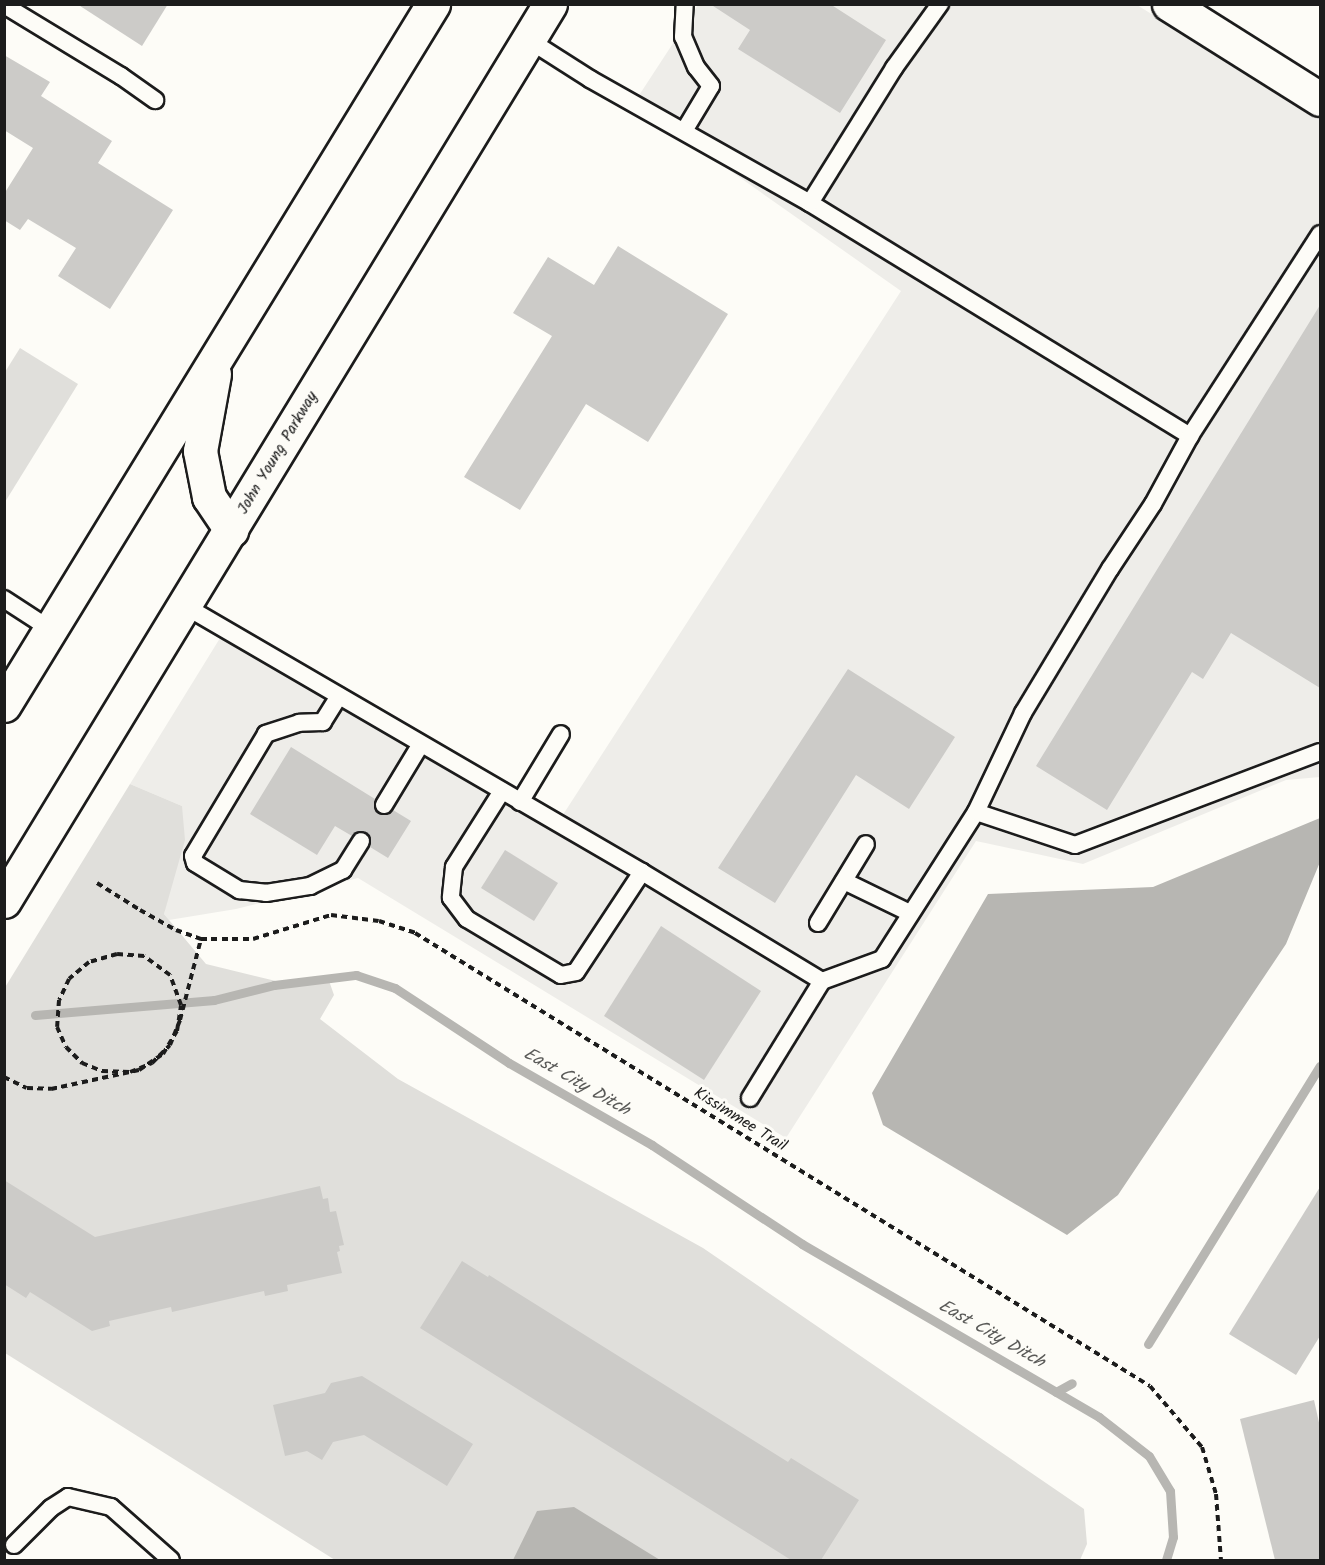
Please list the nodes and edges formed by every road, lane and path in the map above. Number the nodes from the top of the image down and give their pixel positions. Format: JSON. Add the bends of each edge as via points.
{"nodes":[{"id":1,"x":433,"y":4,"type":"edge"},
{"id":2,"x":550,"y":4,"type":"edge"},
{"id":3,"x":685,"y":4,"type":"edge"},
{"id":4,"x":940,"y":4,"type":"edge"},
{"id":5,"x":1169,"y":4,"type":"edge"},
{"id":6,"x":4,"y":5,"type":"edge"},
{"id":7,"x":529,"y":40,"type":"junction"},
{"id":8,"x":1320,"y":99,"type":"edge"},
{"id":9,"x":155,"y":100,"type":"dead end"},
{"id":10,"x":684,"y":131,"type":"junction"},
{"id":11,"x":810,"y":203,"type":"junction"},
{"id":12,"x":1320,"y":234,"type":"edge"},
{"id":13,"x":218,"y":355,"type":"junction"},
{"id":14,"x":1190,"y":436,"type":"junction"},
{"id":15,"x":231,"y":530,"type":"junction"},
{"id":16,"x":4,"y":599,"type":"edge"},
{"id":17,"x":185,"y":606,"type":"junction"},
{"id":18,"x":50,"y":629,"type":"junction"},
{"id":19,"x":339,"y":696,"type":"junction"},
{"id":20,"x":4,"y":705,"type":"edge"},
{"id":21,"x":561,"y":734,"type":"dead end"},
{"id":22,"x":421,"y":744,"type":"junction"},
{"id":23,"x":1320,"y":752,"type":"edge"},
{"id":24,"x":502,"y":791,"type":"junction"},
{"id":25,"x":520,"y":801,"type":"junction"},
{"id":26,"x":384,"y":805,"type":"dead end"},
{"id":27,"x":976,"y":812,"type":"junction"},
{"id":28,"x":361,"y":842,"type":"dead end"},
{"id":29,"x":866,"y":844,"type":"dead end"},
{"id":30,"x":642,"y":872,"type":"junction"},
{"id":31,"x":844,"y":881,"type":"junction"},
{"id":32,"x":97,"y":883,"type":"dead end"},
{"id":33,"x":4,"y":902,"type":"edge"},
{"id":34,"x":910,"y":914,"type":"junction"},
{"id":35,"x":818,"y":923,"type":"dead end"},
{"id":36,"x":201,"y":939,"type":"junction"},
{"id":37,"x":822,"y":981,"type":"junction"},
{"id":38,"x":4,"y":1077,"type":"edge"},
{"id":39,"x":750,"y":1098,"type":"dead end"},
{"id":40,"x":14,"y":1545,"type":"dead end"},
{"id":41,"x":171,"y":1560,"type":"edge"},
{"id":42,"x":1221,"y":1560,"type":"edge"}],
"edges":[{"from":1,"to":13,"type":"main road"},
{"from":2,"to":7,"type":"main road","name":"John Young Parkway"},
{"from":3,"to":10,"type":"lane","via":[[683,37],[696,67],[711,86]]},
{"from":4,"to":11,"type":"lane","via":[[894,68]]},
{"from":5,"to":8,"type":"main road"},
{"from":6,"to":9,"type":"lane"},
{"from":7,"to":10,"type":"lane"},
{"from":7,"to":15,"type":"main road","name":"John Young Parkway"},
{"from":10,"to":11,"type":"lane"},
{"from":11,"to":14,"type":"lane"},
{"from":12,"to":14,"type":"lane"},
{"from":13,"to":15,"type":"main road","via":[[200,451],[209,497]]},
{"from":13,"to":18,"type":"main road"},
{"from":14,"to":27,"type":"lane","via":[[1153,504],[1023,713]]},
{"from":15,"to":17,"type":"main road","name":"John Young Parkway"},
{"from":16,"to":18,"type":"lane"},
{"from":17,"to":19,"type":"lane"},
{"from":17,"to":33,"type":"main road","name":"John Young Parkway"},
{"from":18,"to":20,"type":"main road"},
{"from":19,"to":22,"type":"lane"},
{"from":19,"to":28,"type":"lane","via":[[322,722],[298,723],[266,734],[193,856],[195,863],[239,890],[266,893],[310,886],[343,870]]},
{"from":21,"to":25,"type":"lane"},
{"from":22,"to":24,"type":"lane"},
{"from":22,"to":26,"type":"lane"},
{"from":23,"to":27,"type":"lane","via":[[1075,844]]},
{"from":24,"to":25,"type":"lane"},
{"from":24,"to":30,"type":"lane","via":[[454,867],[451,898],[467,919],[561,975],[576,972]]},
{"from":25,"to":30,"type":"lane"},
{"from":27,"to":34,"type":"lane"},
{"from":29,"to":31,"type":"lane"},
{"from":30,"to":37,"type":"lane"},
{"from":31,"to":34,"type":"lane"},
{"from":31,"to":35,"type":"lane"},
{"from":32,"to":36,"type":"path","via":[[176,930]]},
{"from":34,"to":37,"type":"lane","via":[[882,958]]},
{"from":36,"to":38,"type":"path","bridge":true,"via":[[180,1020],[176,1029],[173,1037],[170,1045],[164,1051],[158,1057],[152,1063],[141,1067],[130,1072],[121,1072],[102,1071],[82,1063],[66,1047],[57,1027],[59,1000],[69,979],[89,962],[117,954],[144,956],[170,975],[181,1005],[178,1022],[177,1031],[172,1038],[168,1046],[163,1054],[155,1059],[147,1065],[139,1070],[128,1072],[62,1086],[51,1089],[27,1088]]},
{"from":36,"to":42,"type":"path","name":"Kissimmee Trail","via":[[253,939],[331,915],[380,921],[415,933],[1150,1386],[1202,1447],[1216,1494]]},
{"from":37,"to":39,"type":"lane"},
{"from":40,"to":41,"type":"lane","via":[[51,1508],[68,1497],[111,1507]]}]}
